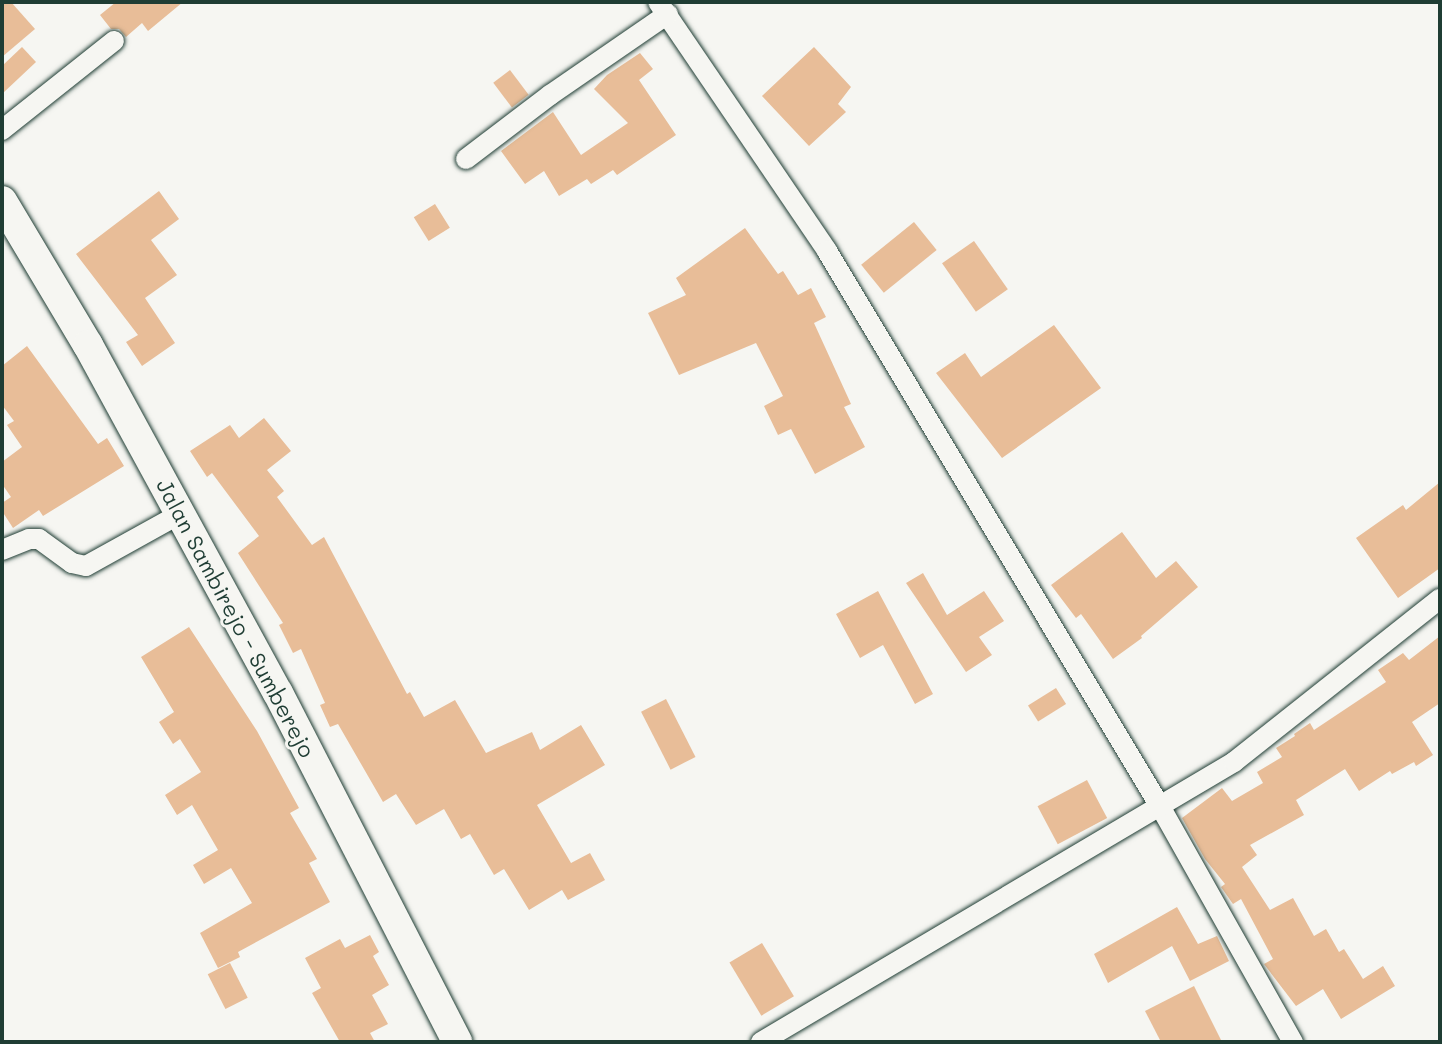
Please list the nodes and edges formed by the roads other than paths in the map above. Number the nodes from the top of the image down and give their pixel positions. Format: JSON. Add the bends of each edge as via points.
{"nodes":[{"id":1,"x":663,"y":8,"type":"edge"},
{"id":2,"x":114,"y":41,"type":"dead end"},
{"id":3,"x":2,"y":130,"type":"edge"},
{"id":4,"x":466,"y":159,"type":"dead end"},
{"id":5,"x":2,"y":201,"type":"edge"},
{"id":6,"x":180,"y":514,"type":"junction"},
{"id":7,"x":2,"y":550,"type":"edge"},
{"id":8,"x":1440,"y":599,"type":"edge"},
{"id":9,"x":1161,"y":808,"type":"junction"},
{"id":10,"x":457,"y":1042,"type":"edge"},
{"id":11,"x":761,"y":1042,"type":"edge"},
{"id":12,"x":1293,"y":1042,"type":"edge"}],
"edges":[{"from":1,"to":4,"type":"street"},
{"from":1,"to":9,"type":"street","via":[[827,251]]},
{"from":2,"to":3,"type":"street"},
{"from":5,"to":6,"type":"main road","name":"Jalan Sambirejo - Sumberejo"},
{"from":6,"to":7,"type":"street","via":[[86,566],[76,565],[39,539]]},
{"from":6,"to":10,"type":"main road","name":"Jalan Sambirejo - Sumberejo"},
{"from":8,"to":9,"type":"street","via":[[1234,762]]},
{"from":9,"to":11,"type":"street"},
{"from":9,"to":12,"type":"street"}]}
